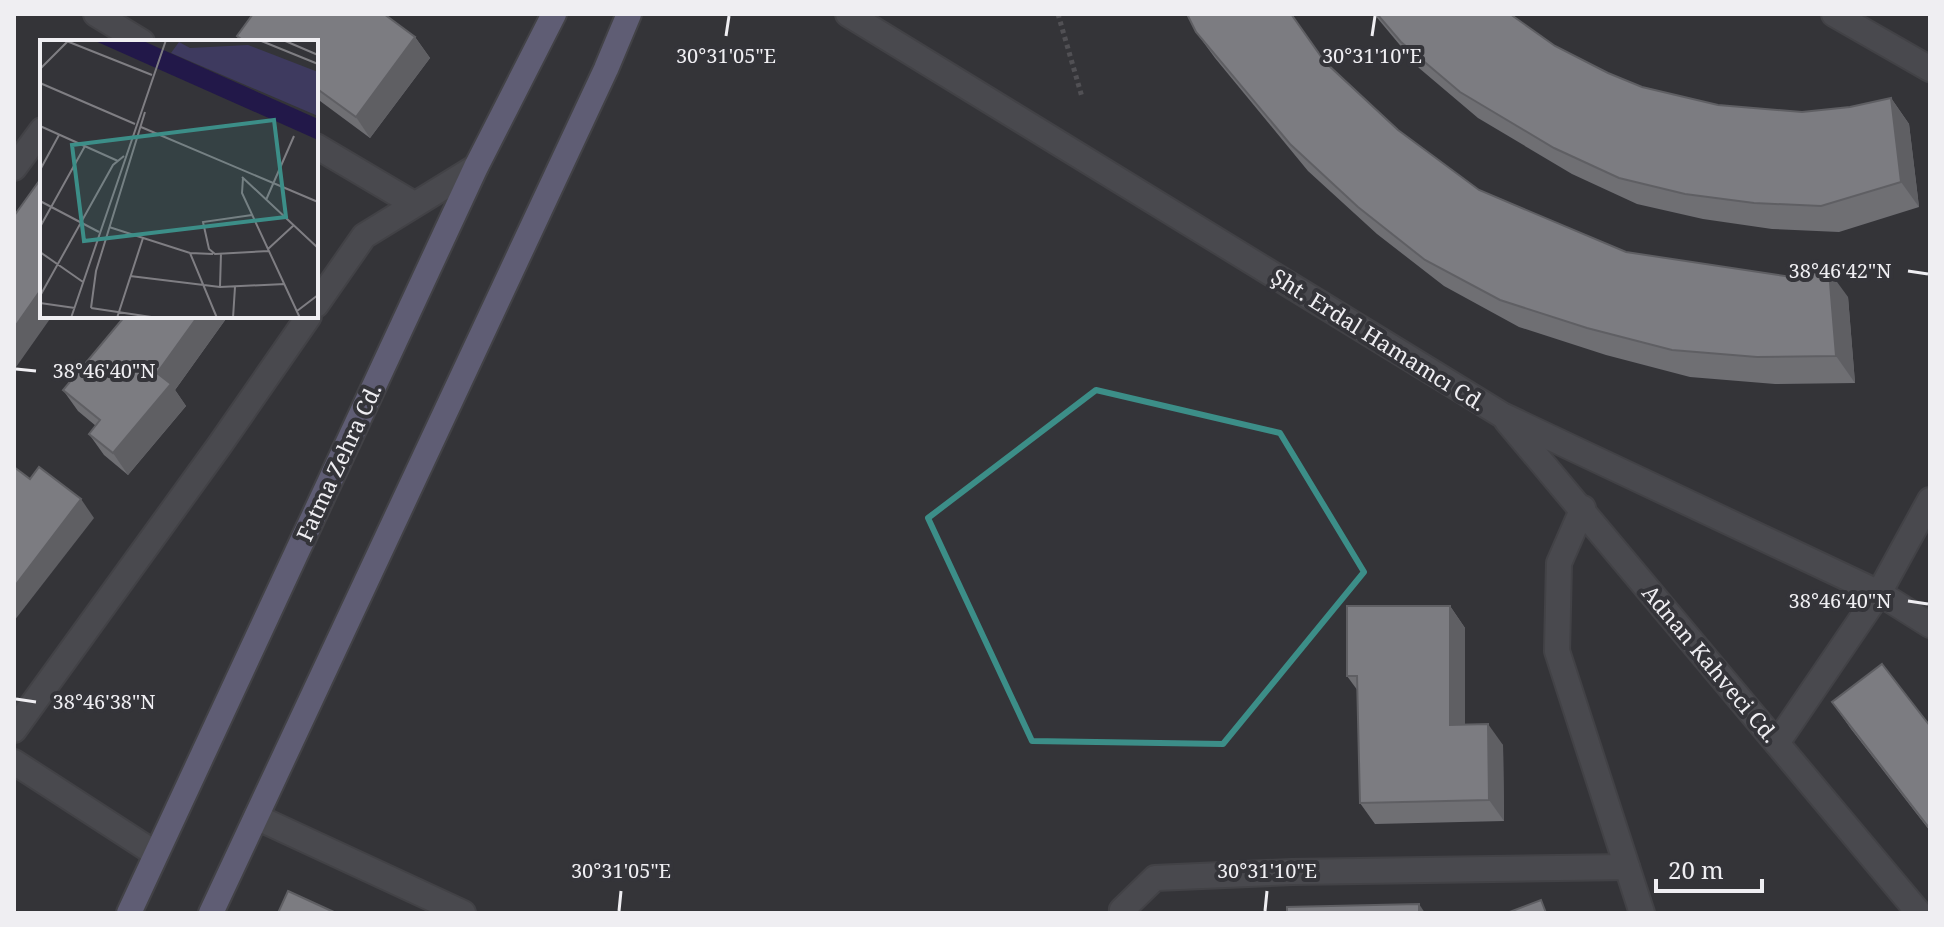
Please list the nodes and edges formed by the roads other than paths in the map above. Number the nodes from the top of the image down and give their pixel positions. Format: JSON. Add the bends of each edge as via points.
{"nodes":[{"id":1,"x":554,"y":14,"type":"edge"},
{"id":2,"x":629,"y":14,"type":"edge"},
{"id":3,"x":848,"y":14,"type":"edge"},
{"id":4,"x":1834,"y":14,"type":"edge"},
{"id":5,"x":106,"y":27,"type":"edge"},
{"id":6,"x":137,"y":40,"type":"edge"},
{"id":7,"x":1930,"y":69,"type":"edge"},
{"id":8,"x":40,"y":133,"type":"edge"},
{"id":9,"x":318,"y":147,"type":"edge"},
{"id":10,"x":476,"y":167,"type":"junction"},
{"id":11,"x":14,"y":168,"type":"edge"},
{"id":12,"x":414,"y":204,"type":"junction"},
{"id":13,"x":318,"y":302,"type":"edge"},
{"id":14,"x":308,"y":318,"type":"edge"},
{"id":15,"x":1502,"y":415,"type":"junction"},
{"id":16,"x":1930,"y":500,"type":"edge"},
{"id":17,"x":1583,"y":508,"type":"junction"},
{"id":18,"x":1879,"y":593,"type":"junction"},
{"id":19,"x":1930,"y":625,"type":"edge"},
{"id":20,"x":14,"y":730,"type":"edge"},
{"id":21,"x":1777,"y":743,"type":"junction"},
{"id":22,"x":14,"y":762,"type":"edge"},
{"id":23,"x":256,"y":817,"type":"junction"},
{"id":24,"x":156,"y":854,"type":"junction"},
{"id":25,"x":1627,"y":867,"type":"junction"},
{"id":26,"x":129,"y":913,"type":"edge"},
{"id":27,"x":211,"y":913,"type":"edge"},
{"id":28,"x":463,"y":913,"type":"edge"},
{"id":29,"x":1123,"y":913,"type":"edge"},
{"id":30,"x":1642,"y":913,"type":"edge"},
{"id":31,"x":1919,"y":913,"type":"edge"}],
"edges":[{"from":1,"to":10,"type":"main road","name":"Fatma Zehra Cd."},
{"from":2,"to":23,"type":"main road"},
{"from":3,"to":15,"type":"street","name":"Şht. Erdal Hamamcı Cd."},
{"from":4,"to":7,"type":"street"},
{"from":5,"to":6,"type":"street"},
{"from":8,"to":11,"type":"street"},
{"from":9,"to":12,"type":"street"},
{"from":10,"to":12,"type":"street"},
{"from":10,"to":24,"type":"main road","name":"Fatma Zehra Cd."},
{"from":12,"to":13,"type":"street","via":[[364,236]]},
{"from":14,"to":20,"type":"street"},
{"from":15,"to":17,"type":"street","name":"Adnan Kahveci Cd."},
{"from":15,"to":18,"type":"street","name":"Şht. Erdal Hamamcı Cd."},
{"from":16,"to":18,"type":"street"},
{"from":17,"to":21,"type":"street","name":"Adnan Kahveci Cd."},
{"from":17,"to":25,"type":"street","via":[[1559,563],[1557,651]]},
{"from":18,"to":19,"type":"street","name":"Şht. Erdal Hamamcı Cd."},
{"from":18,"to":21,"type":"street"},
{"from":21,"to":31,"type":"street","name":"Adnan Kahveci Cd."},
{"from":22,"to":24,"type":"street"},
{"from":23,"to":27,"type":"main road"},
{"from":23,"to":28,"type":"street"},
{"from":24,"to":26,"type":"main road","name":"Fatma Zehra Cd."},
{"from":25,"to":29,"type":"street","via":[[1155,878]]},
{"from":25,"to":30,"type":"street"}]}
